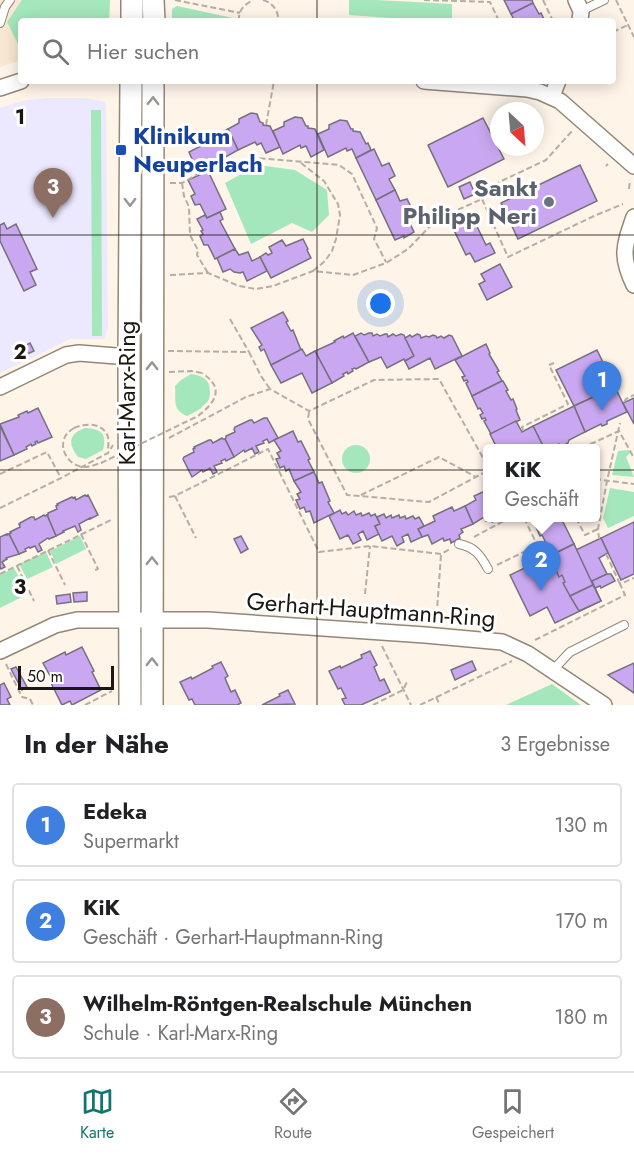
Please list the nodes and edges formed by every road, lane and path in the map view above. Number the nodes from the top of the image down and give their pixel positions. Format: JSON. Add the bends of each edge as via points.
{"nodes":[{"id":1,"x":10,"y":0,"type":"edge"},
{"id":2,"x":132,"y":0,"type":"edge"},
{"id":3,"x":153,"y":0,"type":"edge"},
{"id":4,"x":175,"y":0,"type":"edge"},
{"id":5,"x":253,"y":0,"type":"edge"},
{"id":6,"x":263,"y":0,"type":"edge"},
{"id":7,"x":278,"y":0,"type":"edge"},
{"id":8,"x":424,"y":0,"type":"edge"},
{"id":9,"x":543,"y":0,"type":"edge"},
{"id":10,"x":604,"y":0,"type":"edge"},
{"id":11,"x":616,"y":0,"type":"edge"},
{"id":12,"x":273,"y":5,"type":"junction"},
{"id":13,"x":579,"y":11,"type":"edge"},
{"id":14,"x":240,"y":13,"type":"junction"},
{"id":15,"x":132,"y":18,"type":"edge"},
{"id":16,"x":154,"y":18,"type":"edge"},
{"id":17,"x":239,"y":18,"type":"edge"},
{"id":18,"x":278,"y":18,"type":"edge"},
{"id":19,"x":498,"y":18,"type":"edge"},
{"id":20,"x":552,"y":18,"type":"edge"},
{"id":21,"x":0,"y":23,"type":"edge"},
{"id":22,"x":628,"y":25,"type":"junction"},
{"id":23,"x":616,"y":31,"type":"edge"},
{"id":24,"x":634,"y":37,"type":"edge"},
{"id":25,"x":18,"y":82,"type":"edge"},
{"id":26,"x":131,"y":84,"type":"edge"},
{"id":27,"x":153,"y":84,"type":"edge"},
{"id":28,"x":273,"y":84,"type":"edge"},
{"id":29,"x":463,"y":84,"type":"edge"},
{"id":30,"x":557,"y":84,"type":"edge"},
{"id":31,"x":0,"y":88,"type":"edge"},
{"id":32,"x":552,"y":96,"type":"junction"},
{"id":33,"x":266,"y":125,"type":"dead end"},
{"id":34,"x":572,"y":132,"type":"dead end"},
{"id":35,"x":300,"y":162,"type":"junction"},
{"id":36,"x":634,"y":166,"type":"edge"},
{"id":37,"x":207,"y":170,"type":"dead end"},
{"id":38,"x":198,"y":174,"type":"dead end"},
{"id":39,"x":167,"y":183,"type":"dead end"},
{"id":40,"x":182,"y":183,"type":"junction"},
{"id":41,"x":482,"y":199,"type":"junction"},
{"id":42,"x":623,"y":204,"type":"dead end"},
{"id":43,"x":634,"y":217,"type":"edge"},
{"id":44,"x":386,"y":263,"type":"junction"},
{"id":45,"x":313,"y":271,"type":"junction"},
{"id":46,"x":208,"y":273,"type":"junction"},
{"id":47,"x":152,"y":275,"type":"junction"},
{"id":48,"x":634,"y":285,"type":"edge"},
{"id":49,"x":230,"y":319,"type":"dead end"},
{"id":50,"x":166,"y":351,"type":"dead end"},
{"id":51,"x":249,"y":352,"type":"junction"},
{"id":52,"x":129,"y":357,"type":"junction"},
{"id":53,"x":554,"y":363,"type":"dead end"},
{"id":54,"x":170,"y":372,"type":"dead end"},
{"id":55,"x":0,"y":387,"type":"edge"},
{"id":56,"x":270,"y":389,"type":"junction"},
{"id":57,"x":634,"y":395,"type":"edge"},
{"id":58,"x":624,"y":402,"type":"dead end"},
{"id":59,"x":309,"y":411,"type":"junction"},
{"id":60,"x":621,"y":423,"type":"dead end"},
{"id":61,"x":524,"y":431,"type":"dead end"},
{"id":62,"x":619,"y":431,"type":"junction"},
{"id":63,"x":130,"y":442,"type":"junction"},
{"id":64,"x":591,"y":444,"type":"edge"},
{"id":65,"x":152,"y":450,"type":"junction"},
{"id":66,"x":108,"y":453,"type":"junction"},
{"id":67,"x":483,"y":458,"type":"edge"},
{"id":68,"x":634,"y":458,"type":"edge"},
{"id":69,"x":483,"y":473,"type":"edge"},
{"id":70,"x":0,"y":474,"type":"edge"},
{"id":71,"x":476,"y":477,"type":"junction"},
{"id":72,"x":61,"y":478,"type":"junction"},
{"id":73,"x":600,"y":480,"type":"edge"},
{"id":74,"x":607,"y":481,"type":"junction"},
{"id":75,"x":634,"y":484,"type":"edge"},
{"id":76,"x":175,"y":496,"type":"junction"},
{"id":77,"x":359,"y":496,"type":"junction"},
{"id":78,"x":167,"y":498,"type":"dead end"},
{"id":79,"x":0,"y":508,"type":"edge"},
{"id":80,"x":600,"y":518,"type":"edge"},
{"id":81,"x":113,"y":519,"type":"dead end"},
{"id":82,"x":501,"y":522,"type":"edge"},
{"id":83,"x":526,"y":522,"type":"edge"},
{"id":84,"x":578,"y":522,"type":"edge"},
{"id":85,"x":599,"y":522,"type":"edge"},
{"id":86,"x":598,"y":529,"type":"junction"},
{"id":87,"x":81,"y":534,"type":"junction"},
{"id":88,"x":196,"y":538,"type":"dead end"},
{"id":89,"x":599,"y":539,"type":"dead end"},
{"id":90,"x":459,"y":544,"type":"junction"},
{"id":91,"x":538,"y":545,"type":"junction"},
{"id":92,"x":370,"y":546,"type":"junction"},
{"id":93,"x":48,"y":550,"type":"junction"},
{"id":94,"x":441,"y":554,"type":"junction"},
{"id":95,"x":606,"y":554,"type":"dead end"},
{"id":96,"x":544,"y":559,"type":"dead end"},
{"id":97,"x":17,"y":566,"type":"junction"},
{"id":98,"x":488,"y":569,"type":"joint"},
{"id":99,"x":95,"y":570,"type":"dead end"},
{"id":100,"x":0,"y":574,"type":"edge"},
{"id":101,"x":634,"y":578,"type":"edge"},
{"id":102,"x":620,"y":584,"type":"junction"},
{"id":103,"x":65,"y":585,"type":"dead end"},
{"id":104,"x":365,"y":594,"type":"dead end"},
{"id":105,"x":34,"y":601,"type":"dead end"},
{"id":106,"x":130,"y":620,"type":"junction"},
{"id":107,"x":153,"y":620,"type":"junction"},
{"id":108,"x":624,"y":625,"type":"dead end"},
{"id":109,"x":375,"y":632,"type":"junction"},
{"id":110,"x":435,"y":636,"type":"junction"},
{"id":111,"x":532,"y":647,"type":"junction"},
{"id":112,"x":2,"y":656,"type":"edge"},
{"id":113,"x":553,"y":670,"type":"junction"},
{"id":114,"x":407,"y":682,"type":"dead end"},
{"id":115,"x":403,"y":690,"type":"junction"},
{"id":116,"x":112,"y":691,"type":"dead end"},
{"id":117,"x":436,"y":697,"type":"junction"},
{"id":118,"x":83,"y":699,"type":"dead end"},
{"id":119,"x":33,"y":705,"type":"edge"},
{"id":120,"x":85,"y":705,"type":"edge"},
{"id":121,"x":130,"y":705,"type":"edge"},
{"id":122,"x":152,"y":705,"type":"edge"},
{"id":123,"x":373,"y":705,"type":"edge"},
{"id":124,"x":411,"y":705,"type":"edge"},
{"id":125,"x":420,"y":705,"type":"edge"},
{"id":126,"x":440,"y":705,"type":"edge"},
{"id":127,"x":604,"y":705,"type":"edge"}],
"edges":[{"from":1,"to":21,"type":"lane"},
{"from":2,"to":15,"type":"main road"},
{"from":3,"to":16,"type":"main road"},
{"from":4,"to":14,"type":"path"},
{"from":5,"to":14,"type":"path"},
{"from":6,"to":12,"type":"path"},
{"from":7,"to":12,"type":"path"},
{"from":8,"to":19,"type":"path","via":[[490,2]]},
{"from":9,"to":20,"type":"path"},
{"from":10,"to":13,"type":"lane"},
{"from":11,"to":22,"type":"path"},
{"from":12,"to":18,"type":"path"},
{"from":14,"to":17,"type":"path"},
{"from":22,"to":23,"type":"path"},
{"from":22,"to":24,"type":"path"},
{"from":25,"to":31,"type":"street"},
{"from":26,"to":52,"type":"main road","name":"Karl-Marx-Ring","one_way":true},
{"from":47,"to":27,"type":"main road","name":"Karl-Marx-Ring","one_way":true},
{"from":28,"to":33,"type":"path"},
{"from":29,"to":32,"type":"street","via":[[527,89]]},
{"from":30,"to":32,"type":"street"},
{"from":32,"to":36,"type":"street"},
{"from":34,"to":41,"type":"path","via":[[546,160],[493,184]]},
{"from":35,"to":37,"type":"path","via":[[258,158]]},
{"from":35,"to":44,"type":"path","via":[[339,165],[352,174],[377,228],[374,239]]},
{"from":35,"to":45,"type":"path","via":[[324,181],[340,215],[332,251]]},
{"from":38,"to":40,"type":"path"},
{"from":39,"to":40,"type":"path"},
{"from":40,"to":46,"type":"path","via":[[189,207],[190,235]]},
{"from":41,"to":42,"type":"path","via":[[508,257]]},
{"from":41,"to":44,"type":"path","via":[[436,219],[408,249]]},
{"from":43,"to":48,"type":"street","via":[[624,255]]},
{"from":44,"to":45,"type":"path","via":[[353,275]]},
{"from":45,"to":46,"type":"path","via":[[256,289]]},
{"from":46,"to":47,"type":"path"},
{"from":65,"to":47,"type":"main road","name":"Karl-Marx-Ring","one_way":true},
{"from":49,"to":51,"type":"path"},
{"from":50,"to":51,"type":"path"},
{"from":51,"to":56,"type":"path"},
{"from":52,"to":55,"type":"street","via":[[66,355]]},
{"from":52,"to":63,"type":"main road","name":"Karl-Marx-Ring"},
{"from":53,"to":61,"type":"path","via":[[549,365],[568,404],[522,427]]},
{"from":54,"to":66,"type":"path","bridge":true,"via":[[191,371],[211,379],[216,388],[209,407],[198,416],[86,467],[70,461],[63,445],[74,428],[95,425],[108,436]]},
{"from":56,"to":59,"type":"path"},
{"from":56,"to":65,"type":"path","via":[[246,397]]},
{"from":57,"to":58,"type":"path"},
{"from":59,"to":67,"type":"path","via":[[374,380],[440,379]]},
{"from":59,"to":77,"type":"path","via":[[308,419],[346,495]]},
{"from":60,"to":62,"type":"path"},
{"from":62,"to":64,"type":"path"},
{"from":62,"to":68,"type":"path"},
{"from":62,"to":74,"type":"path"},
{"from":63,"to":66,"type":"path","via":[[113,445]]},
{"from":63,"to":106,"type":"main road","name":"Karl-Marx-Ring"},
{"from":107,"to":65,"type":"main road","name":"Karl-Marx-Ring","one_way":true},
{"from":66,"to":72,"type":"path"},
{"from":69,"to":71,"type":"path"},
{"from":70,"to":72,"type":"path","via":[[47,452]]},
{"from":71,"to":77,"type":"path","via":[[429,502]]},
{"from":71,"to":77,"type":"path","via":[[439,457]]},
{"from":72,"to":79,"type":"path"},
{"from":73,"to":74,"type":"path"},
{"from":74,"to":75,"type":"path"},
{"from":74,"to":80,"type":"path"},
{"from":76,"to":78,"type":"path"},
{"from":76,"to":88,"type":"path"},
{"from":76,"to":92,"type":"path","via":[[268,449],[319,552]]},
{"from":81,"to":87,"type":"path"},
{"from":82,"to":90,"type":"path"},
{"from":83,"to":91,"type":"path"},
{"from":84,"to":86,"type":"path","via":[[585,535]]},
{"from":85,"to":86,"type":"path"},
{"from":86,"to":89,"type":"path"},
{"from":87,"to":93,"type":"path"},
{"from":87,"to":99,"type":"path","via":[[98,569]]},
{"from":90,"to":94,"type":"path"},
{"from":90,"to":98,"type":"lane","via":[[476,551]]},
{"from":91,"to":96,"type":"path"},
{"from":91,"to":98,"type":"path"},
{"from":92,"to":94,"type":"path"},
{"from":92,"to":104,"type":"path"},
{"from":93,"to":97,"type":"path"},
{"from":93,"to":103,"type":"path"},
{"from":94,"to":110,"type":"path"},
{"from":95,"to":102,"type":"path"},
{"from":97,"to":100,"type":"path"},
{"from":97,"to":105,"type":"path"},
{"from":101,"to":102,"type":"path"},
{"from":102,"to":111,"type":"path","via":[[625,595]]},
{"from":106,"to":107,"type":"street","name":"Gerhart-Hauptmann-Ring"},
{"from":106,"to":112,"type":"street","name":"Gerhart-Hauptmann-Ring","via":[[77,620],[56,625]]},
{"from":106,"to":121,"type":"main road","name":"Karl-Marx-Ring"},
{"from":107,"to":109,"type":"street","name":"Gerhart-Hauptmann-Ring"},
{"from":122,"to":107,"type":"main road","name":"Karl-Marx-Ring","one_way":true},
{"from":108,"to":113,"type":"lane","via":[[570,652]]},
{"from":109,"to":110,"type":"street","name":"Gerhart-Hauptmann-Ring"},
{"from":109,"to":115,"type":"path"},
{"from":110,"to":111,"type":"street","name":"Gerhart-Hauptmann-Ring"},
{"from":111,"to":113,"type":"street","name":"Gerhart-Hauptmann-Ring"},
{"from":111,"to":117,"type":"path"},
{"from":112,"to":119,"type":"path","via":[[22,697],[30,699]]},
{"from":113,"to":127,"type":"street","name":"Gerhart-Hauptmann-Ring"},
{"from":114,"to":115,"type":"path"},
{"from":115,"to":123,"type":"path"},
{"from":115,"to":124,"type":"path"},
{"from":116,"to":120,"type":"path"},
{"from":117,"to":125,"type":"path"},
{"from":117,"to":126,"type":"path"},
{"from":118,"to":120,"type":"path"}]}
